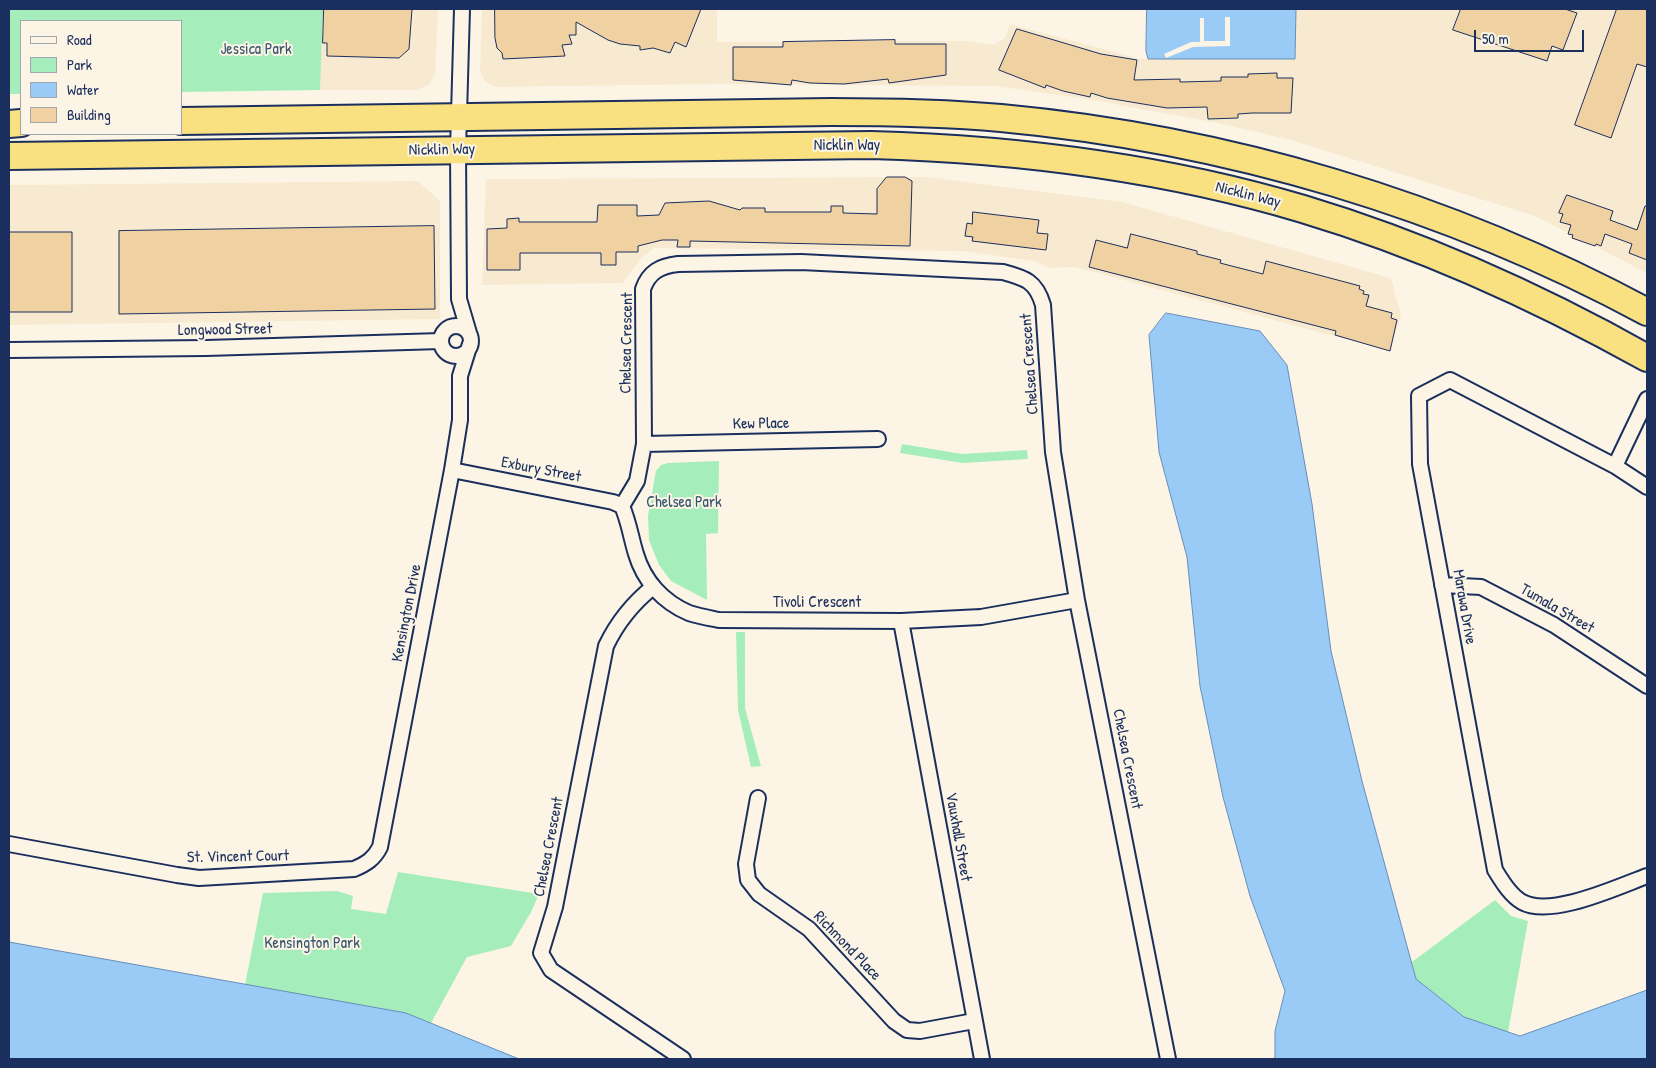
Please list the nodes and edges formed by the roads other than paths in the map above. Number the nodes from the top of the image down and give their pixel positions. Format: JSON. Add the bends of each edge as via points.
{"nodes":[{"id":1,"x":462,"y":9,"type":"edge"},
{"id":2,"x":459,"y":117,"type":"junction"},
{"id":3,"x":182,"y":121,"type":"edge"},
{"id":4,"x":458,"y":150,"type":"junction"},
{"id":5,"x":9,"y":156,"type":"edge"},
{"id":6,"x":459,"y":299,"type":"junction"},
{"id":7,"x":1647,"y":312,"type":"edge"},
{"id":8,"x":449,"y":328,"type":"junction"},
{"id":9,"x":469,"y":339,"type":"junction"},
{"id":10,"x":441,"y":342,"type":"junction"},
{"id":11,"x":9,"y":350,"type":"edge"},
{"id":12,"x":452,"y":355,"type":"junction"},
{"id":13,"x":1647,"y":358,"type":"edge"},
{"id":14,"x":460,"y":376,"type":"junction"},
{"id":15,"x":1647,"y":399,"type":"edge"},
{"id":16,"x":878,"y":440,"type":"dead end"},
{"id":17,"x":644,"y":444,"type":"junction"},
{"id":18,"x":1615,"y":466,"type":"junction"},
{"id":19,"x":452,"y":470,"type":"junction"},
{"id":20,"x":1647,"y":487,"type":"edge"},
{"id":21,"x":622,"y":506,"type":"junction"},
{"id":22,"x":1442,"y":585,"type":"junction"},
{"id":23,"x":653,"y":587,"type":"junction"},
{"id":24,"x":1077,"y":600,"type":"junction"},
{"id":25,"x":901,"y":621,"type":"junction"},
{"id":26,"x":1647,"y":686,"type":"edge"},
{"id":27,"x":758,"y":798,"type":"dead end"},
{"id":28,"x":9,"y":844,"type":"edge"},
{"id":29,"x":376,"y":856,"type":"joint"},
{"id":30,"x":1647,"y":876,"type":"edge"},
{"id":31,"x":974,"y":1021,"type":"junction"},
{"id":32,"x":683,"y":1059,"type":"edge"},
{"id":33,"x":982,"y":1059,"type":"edge"},
{"id":34,"x":1168,"y":1059,"type":"edge"}],
"edges":[{"from":1,"to":2,"type":"street"},
{"from":2,"to":3,"type":"highway","name":"Nicklin Way"},
{"from":2,"to":4,"type":"street"},
{"from":2,"to":7,"type":"highway","name":"Nicklin Way","via":[[894,112],[1000,118],[1111,132],[1258,162],[1371,194],[1515,249],[1590,282]]},
{"from":4,"to":5,"type":"highway","name":"Nicklin Way"},
{"from":4,"to":6,"type":"street"},
{"from":4,"to":13,"type":"highway","name":"Nicklin Way","via":[[930,147],[1042,156],[1127,169],[1187,180],[1302,209],[1405,244],[1567,314]]},
{"from":6,"to":8,"type":"street"},
{"from":6,"to":9,"type":"street"},
{"from":8,"to":9,"type":"street","via":[[460,326]]},
{"from":8,"to":10,"type":"street"},
{"from":9,"to":12,"type":"street","via":[[463,353]]},
{"from":9,"to":14,"type":"street","name":"Kensington Drive"},
{"from":10,"to":11,"type":"street","name":"Longwood Street"},
{"from":10,"to":12,"type":"street"},
{"from":12,"to":14,"type":"street","name":"Kensington Drive"},
{"from":14,"to":19,"type":"street","name":"Kensington Drive","via":[[460,420]]},
{"from":15,"to":18,"type":"street"},
{"from":16,"to":17,"type":"street","name":"Kew Place"},
{"from":17,"to":21,"type":"street","name":"Chelsea Crescent","via":[[637,481]]},
{"from":17,"to":24,"type":"street","name":"Chelsea Crescent","via":[[643,289],[653,272],[664,266],[801,262],[1003,272],[1018,276],[1032,283],[1040,293],[1043,305],[1053,452]]},
{"from":18,"to":20,"type":"street","name":"Marawa Drive"},
{"from":18,"to":22,"type":"street","name":"Marawa Drive","via":[[1450,380],[1419,396],[1420,464]]},
{"from":19,"to":21,"type":"street","name":"Exbury Street"},
{"from":19,"to":29,"type":"street","name":"Kensington Drive"},
{"from":21,"to":23,"type":"street","name":"Tivoli Crescent","via":[[636,556]]},
{"from":22,"to":26,"type":"street","name":"Tumala Street","via":[[1481,587],[1554,625]]},
{"from":22,"to":30,"type":"street","name":"Marawa Drive","via":[[1495,870],[1504,885],[1522,902],[1542,908],[1562,906]]},
{"from":23,"to":25,"type":"street","name":"Tivoli Crescent","via":[[667,601],[690,613],[719,620]]},
{"from":23,"to":32,"type":"street","name":"Chelsea Crescent","via":[[615,627],[606,646],[555,907],[541,953],[551,970]]},
{"from":24,"to":25,"type":"street","name":"Tivoli Crescent","via":[[981,617]]},
{"from":24,"to":34,"type":"street","name":"Chelsea Crescent"},
{"from":25,"to":31,"type":"street","name":"Vauxhall Street"},
{"from":27,"to":31,"type":"street","name":"Richmond Place","via":[[746,864],[748,880],[758,894],[809,929],[894,1021],[908,1030],[920,1032]]},
{"from":28,"to":29,"type":"street","name":"St. Vincent Court","via":[[199,878],[354,869]]},
{"from":31,"to":33,"type":"street","name":"Vauxhall Street"}]}
